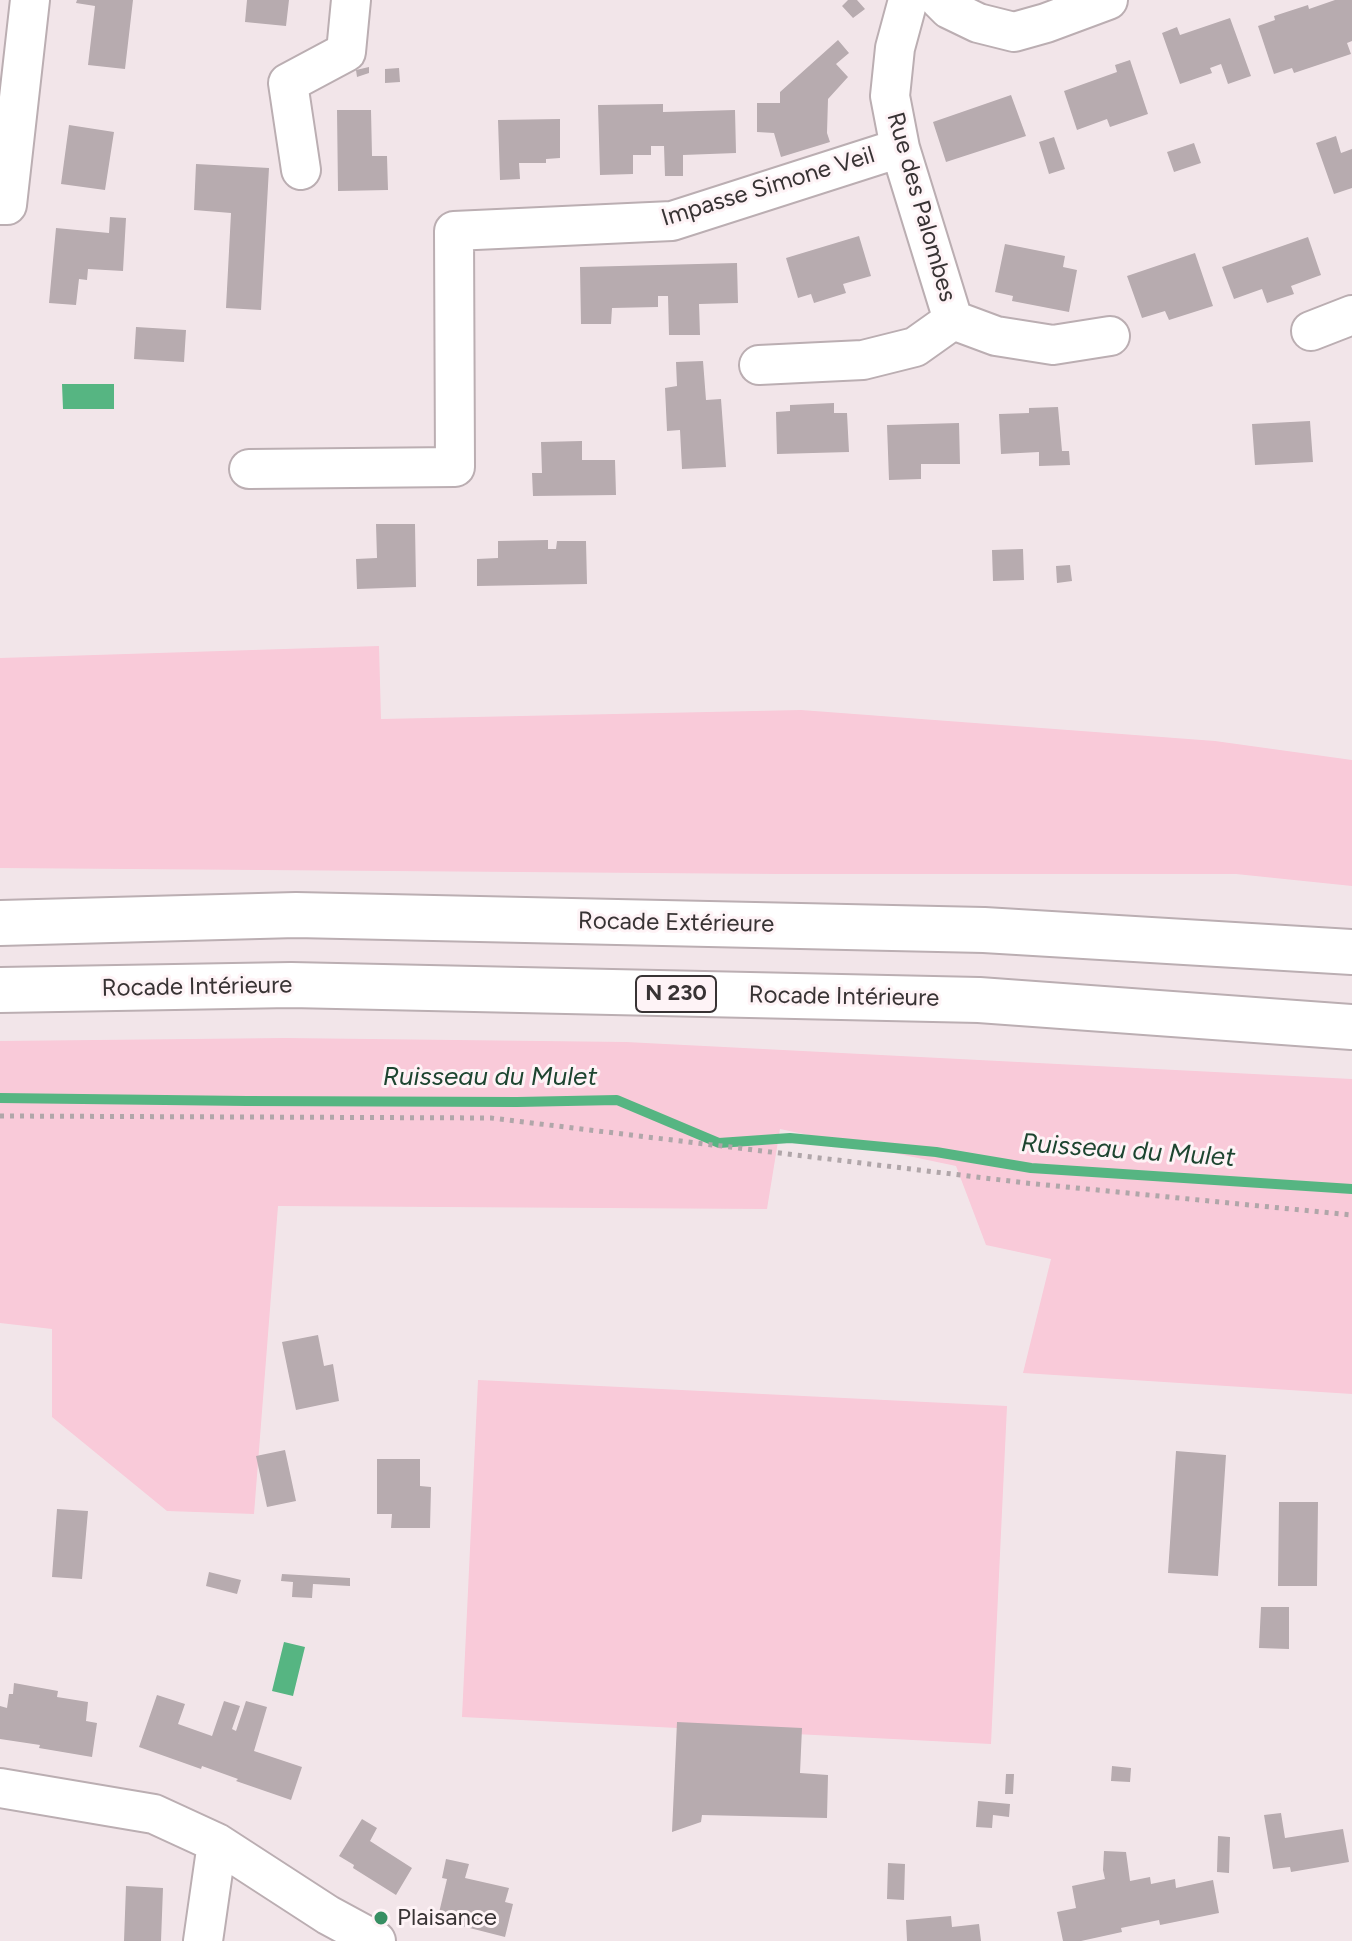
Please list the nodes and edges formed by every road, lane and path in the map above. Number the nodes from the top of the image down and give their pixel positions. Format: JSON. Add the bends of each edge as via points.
{"nodes":[{"id":1,"x":30,"y":0,"type":"edge"},
{"id":2,"x":351,"y":0,"type":"edge"},
{"id":3,"x":908,"y":0,"type":"edge"},
{"id":4,"x":940,"y":0,"type":"edge"},
{"id":5,"x":1108,"y":0,"type":"edge"},
{"id":6,"x":900,"y":148,"type":"junction"},
{"id":7,"x":301,"y":170,"type":"dead end"},
{"id":8,"x":0,"y":205,"type":"edge"},
{"id":9,"x":1352,"y":315,"type":"edge"},
{"id":10,"x":953,"y":320,"type":"junction"},
{"id":11,"x":1311,"y":331,"type":"dead end"},
{"id":12,"x":1110,"y":336,"type":"dead end"},
{"id":13,"x":759,"y":365,"type":"dead end"},
{"id":14,"x":249,"y":469,"type":"dead end"},
{"id":15,"x":0,"y":923,"type":"edge"},
{"id":16,"x":1352,"y":952,"type":"edge"},
{"id":17,"x":0,"y":990,"type":"edge"},
{"id":18,"x":1352,"y":1027,"type":"edge"},
{"id":19,"x":0,"y":1116,"type":"edge"},
{"id":20,"x":1352,"y":1215,"type":"edge"},
{"id":21,"x":0,"y":1788,"type":"edge"},
{"id":22,"x":217,"y":1843,"type":"junction"},
{"id":23,"x":203,"y":1941,"type":"edge"},
{"id":24,"x":376,"y":1941,"type":"edge"}],
"edges":[{"from":1,"to":8,"type":"street","via":[[7,205]]},
{"from":2,"to":7,"type":"street","via":[[346,52],[288,83]]},
{"from":3,"to":6,"type":"street","name":"Rue des Palombes","via":[[890,96]]},
{"from":4,"to":5,"type":"street","via":[[978,23],[1014,32]]},
{"from":6,"to":10,"type":"street","name":"Rue des Palombes"},
{"from":6,"to":14,"type":"street","name":"Impasse Simone Veil","via":[[672,221],[454,231],[455,467]]},
{"from":9,"to":11,"type":"street"},
{"from":10,"to":12,"type":"street","name":"Rue des Palombes","via":[[996,336],[1053,345]]},
{"from":10,"to":13,"type":"street","name":"Rue des Palombes","via":[[915,347],[863,360]]},
{"from":15,"to":16,"type":"highway","name":"Rocade Extérieure","via":[[296,915],[999,931]]},
{"from":17,"to":18,"type":"highway","name":"Rocade Intérieure","number":"N 230","via":[[291,985],[979,1000]]},
{"from":19,"to":20,"type":"path","via":[[491,1118],[1026,1183]]},
{"from":21,"to":22,"type":"street","via":[[154,1814]]},
{"from":22,"to":23,"type":"street"},
{"from":22,"to":24,"type":"street"}]}
